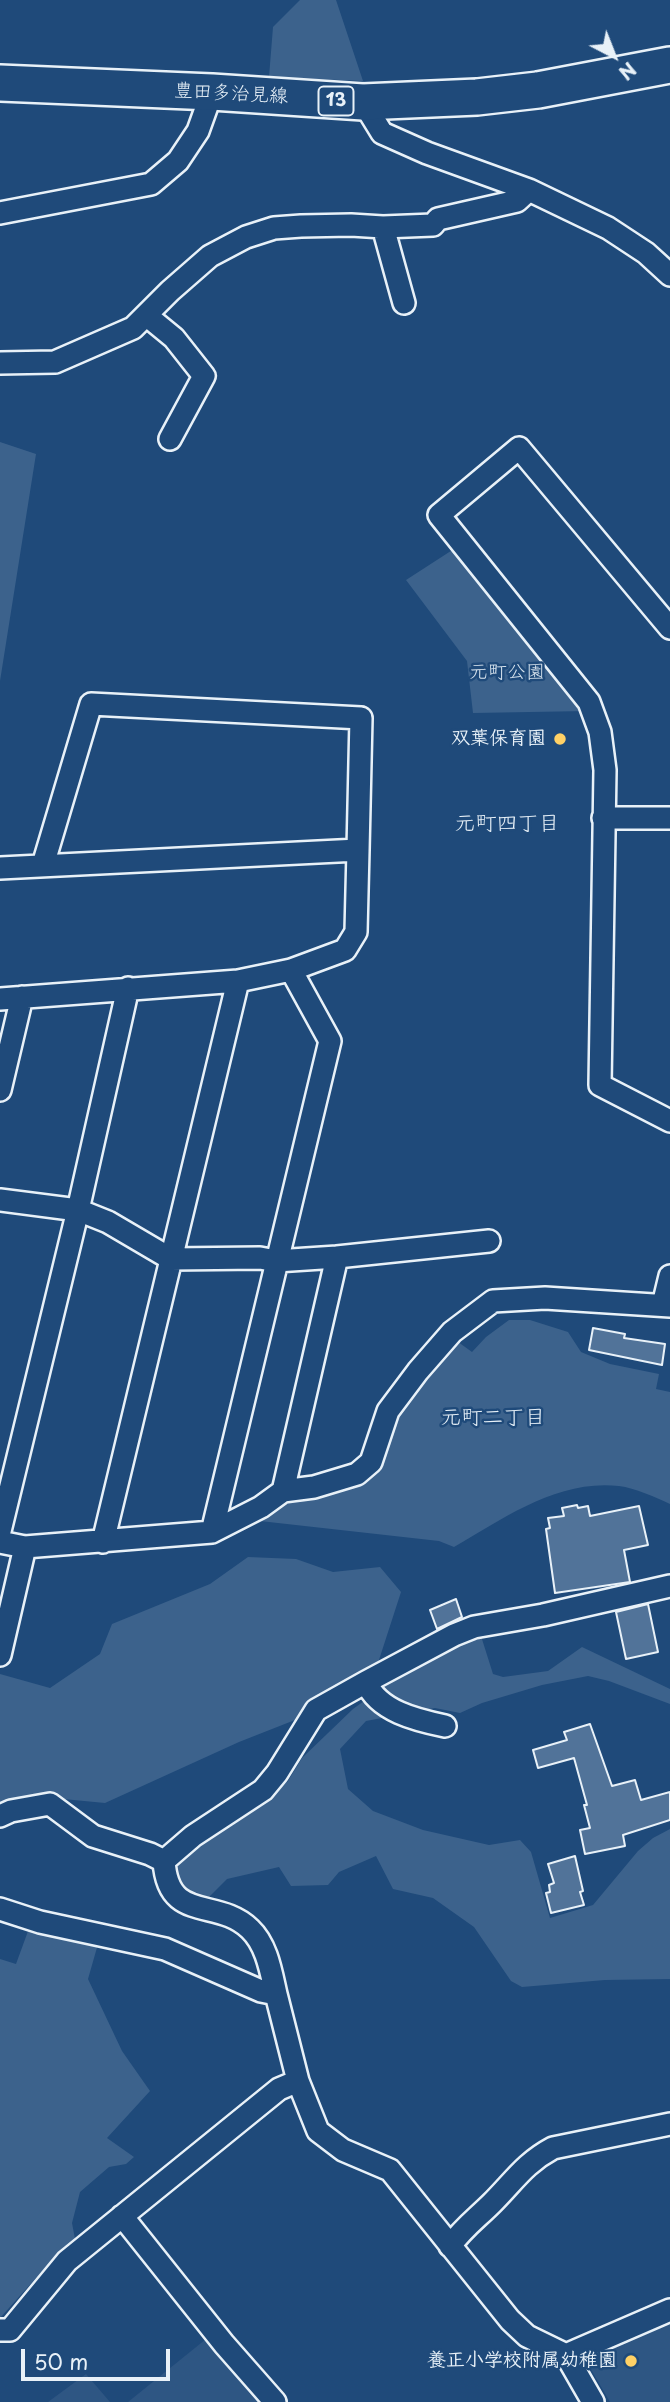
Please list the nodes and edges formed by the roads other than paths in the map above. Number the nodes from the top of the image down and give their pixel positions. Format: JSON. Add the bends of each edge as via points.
{"nodes":[{"id":1,"x":670,"y":65,"type":"edge"},
{"id":2,"x":0,"y":83,"type":"edge"},
{"id":3,"x":212,"y":92,"type":"junction"},
{"id":4,"x":363,"y":102,"type":"junction"},
{"id":5,"x":529,"y":190,"type":"junction"},
{"id":6,"x":0,"y":213,"type":"edge"},
{"id":7,"x":383,"y":228,"type":"junction"},
{"id":8,"x":670,"y":275,"type":"edge"},
{"id":9,"x":404,"y":303,"type":"dead end"},
{"id":10,"x":146,"y":315,"type":"junction"},
{"id":11,"x":0,"y":363,"type":"edge"},
{"id":12,"x":170,"y":439,"type":"dead end"},
{"id":13,"x":670,"y":628,"type":"edge"},
{"id":14,"x":603,"y":818,"type":"junction"},
{"id":15,"x":670,"y":818,"type":"edge"},
{"id":16,"x":358,"y":850,"type":"junction"},
{"id":17,"x":43,"y":865,"type":"junction"},
{"id":18,"x":0,"y":868,"type":"edge"},
{"id":19,"x":291,"y":970,"type":"junction"},
{"id":20,"x":237,"y":981,"type":"junction"},
{"id":21,"x":128,"y":988,"type":"junction"},
{"id":22,"x":22,"y":997,"type":"junction"},
{"id":23,"x":0,"y":999,"type":"edge"},
{"id":24,"x":0,"y":1090,"type":"edge"},
{"id":25,"x":670,"y":1121,"type":"edge"},
{"id":26,"x":0,"y":1200,"type":"edge"},
{"id":27,"x":78,"y":1210,"type":"junction"},
{"id":28,"x":489,"y":1241,"type":"dead end"},
{"id":29,"x":337,"y":1257,"type":"junction"},
{"id":30,"x":171,"y":1259,"type":"junction"},
{"id":31,"x":276,"y":1261,"type":"junction"},
{"id":32,"x":670,"y":1276,"type":"edge"},
{"id":33,"x":667,"y":1306,"type":"edge"},
{"id":34,"x":283,"y":1491,"type":"junction"},
{"id":35,"x":0,"y":1531,"type":"edge"},
{"id":36,"x":212,"y":1532,"type":"junction"},
{"id":37,"x":0,"y":1542,"type":"edge"},
{"id":38,"x":103,"y":1542,"type":"junction"},
{"id":39,"x":25,"y":1547,"type":"junction"},
{"id":40,"x":670,"y":1586,"type":"edge"},
{"id":41,"x":0,"y":1655,"type":"edge"},
{"id":42,"x":366,"y":1682,"type":"junction"},
{"id":43,"x":444,"y":1726,"type":"dead end"},
{"id":44,"x":0,"y":1816,"type":"edge"},
{"id":45,"x":164,"y":1861,"type":"junction"},
{"id":46,"x":0,"y":1909,"type":"edge"},
{"id":47,"x":276,"y":1994,"type":"junction"},
{"id":48,"x":298,"y":2081,"type":"junction"},
{"id":49,"x":670,"y":2124,"type":"edge"},
{"id":50,"x":122,"y":2216,"type":"junction"},
{"id":51,"x":450,"y":2246,"type":"junction"},
{"id":52,"x":670,"y":2310,"type":"edge"},
{"id":53,"x":0,"y":2330,"type":"edge"},
{"id":54,"x":566,"y":2355,"type":"junction"},
{"id":55,"x":275,"y":2402,"type":"edge"},
{"id":56,"x":593,"y":2402,"type":"edge"}],
"edges":[{"from":1,"to":4,"type":"main road","name":"豊田多治見線","number":"13","via":[[538,90]]},
{"from":2,"to":3,"type":"main road","name":"豊田多治見線","number":"13"},
{"from":3,"to":4,"type":"main road","name":"豊田多治見線","number":"13"},
{"from":3,"to":6,"type":"street","via":[[198,131],[178,161],[151,184]]},
{"from":4,"to":5,"type":"street","via":[[382,133]]},
{"from":5,"to":7,"type":"street","via":[[517,201],[438,219],[433,225]]},
{"from":5,"to":8,"type":"street","via":[[608,228]]},
{"from":7,"to":9,"type":"street"},
{"from":7,"to":10,"type":"street","via":[[301,226],[246,237],[210,256]]},
{"from":10,"to":11,"type":"street","via":[[133,328],[55,362]]},
{"from":10,"to":12,"type":"street","via":[[174,338],[204,376]]},
{"from":13,"to":14,"type":"street","via":[[519,448],[439,515],[589,702],[600,732],[605,770]]},
{"from":14,"to":15,"type":"street"},
{"from":14,"to":25,"type":"street","via":[[600,1085]]},
{"from":16,"to":17,"type":"street"},
{"from":16,"to":17,"type":"street","via":[[360,718],[91,704]]},
{"from":16,"to":19,"type":"street","via":[[356,932],[345,950]]},
{"from":17,"to":18,"type":"street"},
{"from":19,"to":20,"type":"street"},
{"from":19,"to":31,"type":"street","via":[[330,1041]]},
{"from":20,"to":21,"type":"street"},
{"from":20,"to":30,"type":"street"},
{"from":21,"to":22,"type":"street"},
{"from":21,"to":27,"type":"street"},
{"from":22,"to":23,"type":"street"},
{"from":22,"to":24,"type":"street"},
{"from":26,"to":27,"type":"street"},
{"from":27,"to":30,"type":"street"},
{"from":27,"to":35,"type":"street"},
{"from":28,"to":29,"type":"street"},
{"from":29,"to":31,"type":"street"},
{"from":29,"to":34,"type":"street"},
{"from":30,"to":31,"type":"street"},
{"from":30,"to":38,"type":"street"},
{"from":31,"to":36,"type":"street"},
{"from":32,"to":33,"type":"street"},
{"from":33,"to":34,"type":"street","via":[[545,1298],[493,1301],[452,1332],[418,1371],[388,1411],[371,1462],[357,1474]]},
{"from":34,"to":36,"type":"street"},
{"from":36,"to":38,"type":"street"},
{"from":37,"to":39,"type":"street"},
{"from":38,"to":39,"type":"street"},
{"from":39,"to":41,"type":"street"},
{"from":40,"to":42,"type":"street","via":[[474,1627]]},
{"from":42,"to":43,"type":"street","via":[[372,1695],[412,1720]]},
{"from":42,"to":45,"type":"street","via":[[316,1710],[262,1790]]},
{"from":44,"to":45,"type":"street","via":[[50,1804],[93,1836]]},
{"from":45,"to":47,"type":"street","via":[[165,1879],[173,1893],[189,1905],[218,1912],[251,1930],[267,1956]]},
{"from":46,"to":47,"type":"street","via":[[165,1949]]},
{"from":47,"to":48,"type":"street"},
{"from":48,"to":50,"type":"street","via":[[279,2089]]},
{"from":48,"to":51,"type":"street","via":[[318,2131],[343,2150],[390,2170]]},
{"from":49,"to":51,"type":"street","via":[[553,2148],[538,2156]]},
{"from":50,"to":53,"type":"street","via":[[67,2261],[10,2330]]},
{"from":50,"to":55,"type":"street"},
{"from":51,"to":54,"type":"street","via":[[527,2336]]},
{"from":52,"to":54,"type":"street"},
{"from":54,"to":56,"type":"street"}]}
